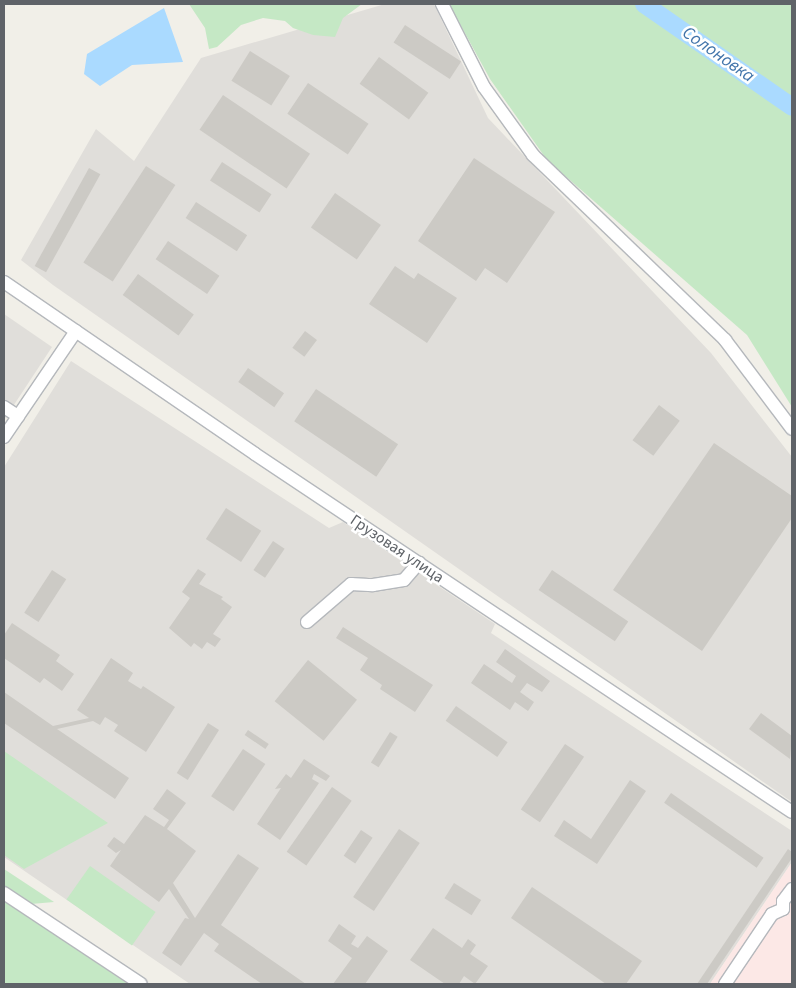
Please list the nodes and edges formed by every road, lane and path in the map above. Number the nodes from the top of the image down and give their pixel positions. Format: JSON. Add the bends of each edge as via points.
{"nodes":[{"id":1,"x":442,"y":4,"type":"edge"},
{"id":2,"x":4,"y":282,"type":"edge"},
{"id":3,"x":76,"y":331,"type":"junction"},
{"id":4,"x":4,"y":407,"type":"edge"},
{"id":5,"x":18,"y":416,"type":"junction"},
{"id":6,"x":792,"y":429,"type":"edge"},
{"id":7,"x":4,"y":438,"type":"edge"},
{"id":8,"x":419,"y":563,"type":"junction"},
{"id":9,"x":307,"y":622,"type":"dead end"},
{"id":10,"x":792,"y":812,"type":"edge"},
{"id":11,"x":792,"y":889,"type":"edge"},
{"id":12,"x":4,"y":893,"type":"edge"},
{"id":13,"x":140,"y":984,"type":"edge"},
{"id":14,"x":725,"y":984,"type":"edge"}],
"edges":[{"from":1,"to":6,"type":"street","via":[[484,87],[533,155],[725,340]]},
{"from":2,"to":3,"type":"street","name":"Грузовая улица"},
{"from":3,"to":5,"type":"street"},
{"from":3,"to":8,"type":"street","name":"Грузовая улица"},
{"from":4,"to":5,"type":"street"},
{"from":5,"to":7,"type":"street"},
{"from":8,"to":9,"type":"street","via":[[404,580],[373,585],[351,584]]},
{"from":8,"to":10,"type":"street","name":"Грузовая улица"},
{"from":11,"to":14,"type":"street","via":[[783,901],[783,909],[772,914]]},
{"from":12,"to":13,"type":"street"}]}
